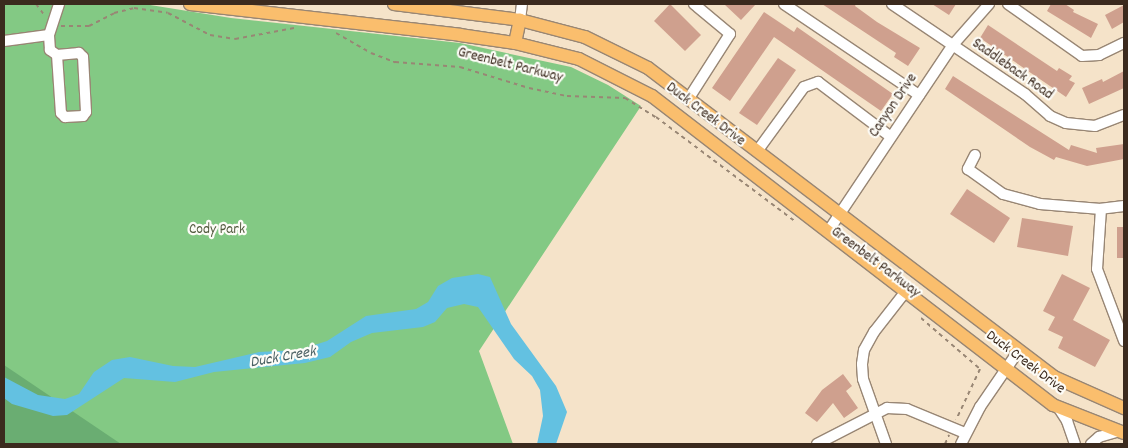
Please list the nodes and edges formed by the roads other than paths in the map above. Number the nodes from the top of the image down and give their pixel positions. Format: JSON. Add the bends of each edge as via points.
{"nodes":[{"id":1,"x":59,"y":4,"type":"edge"},
{"id":2,"x":190,"y":4,"type":"edge"},
{"id":3,"x":394,"y":4,"type":"edge"},
{"id":4,"x":522,"y":4,"type":"edge"},
{"id":5,"x":694,"y":4,"type":"edge"},
{"id":6,"x":784,"y":4,"type":"edge"},
{"id":7,"x":892,"y":4,"type":"edge"},
{"id":8,"x":989,"y":4,"type":"edge"},
{"id":9,"x":1008,"y":4,"type":"edge"},
{"id":10,"x":520,"y":20,"type":"junction"},
{"id":11,"x":49,"y":35,"type":"junction"},
{"id":12,"x":4,"y":41,"type":"edge"},
{"id":13,"x":515,"y":43,"type":"junction"},
{"id":14,"x":1124,"y":43,"type":"edge"},
{"id":15,"x":952,"y":46,"type":"junction"},
{"id":16,"x":57,"y":55,"type":"junction"},
{"id":17,"x":919,"y":95,"type":"junction"},
{"id":18,"x":689,"y":98,"type":"junction"},
{"id":19,"x":1124,"y":114,"type":"edge"},
{"id":20,"x":678,"y":115,"type":"junction"},
{"id":21,"x":891,"y":137,"type":"junction"},
{"id":22,"x":758,"y":150,"type":"junction"},
{"id":23,"x":975,"y":154,"type":"dead end"},
{"id":24,"x":1124,"y":206,"type":"edge"},
{"id":25,"x":1101,"y":209,"type":"junction"},
{"id":26,"x":840,"y":212,"type":"junction"},
{"id":27,"x":829,"y":230,"type":"junction"},
{"id":28,"x":906,"y":291,"type":"junction"},
{"id":29,"x":1124,"y":342,"type":"edge"},
{"id":30,"x":1019,"y":350,"type":"junction"},
{"id":31,"x":1005,"y":368,"type":"junction"},
{"id":32,"x":1058,"y":407,"type":"junction"},
{"id":33,"x":1124,"y":408,"type":"edge"},
{"id":34,"x":874,"y":412,"type":"junction"},
{"id":35,"x":965,"y":433,"type":"junction"},
{"id":36,"x":1120,"y":433,"type":"edge"},
{"id":37,"x":817,"y":444,"type":"edge"},
{"id":38,"x":886,"y":444,"type":"edge"},
{"id":39,"x":961,"y":444,"type":"edge"},
{"id":40,"x":1075,"y":444,"type":"edge"},
{"id":41,"x":1090,"y":444,"type":"edge"}],
"edges":[{"from":1,"to":11,"type":"street"},
{"from":2,"to":13,"type":"main road","name":"Duck Creek Drive"},
{"from":3,"to":10,"type":"main road","name":"Duck Creek Drive"},
{"from":4,"to":10,"type":"street"},
{"from":5,"to":18,"type":"street","via":[[730,34]]},
{"from":6,"to":17,"type":"street"},
{"from":7,"to":15,"type":"street","name":"Saddleback Road"},
{"from":8,"to":15,"type":"street","name":"Canyon Drive"},
{"from":9,"to":14,"type":"street","via":[[1082,56],[1099,56]]},
{"from":10,"to":13,"type":"main road"},
{"from":10,"to":18,"type":"main road","name":"Duck Creek Drive","via":[[585,37],[648,68]]},
{"from":11,"to":12,"type":"street"},
{"from":11,"to":16,"type":"street","via":[[50,50]]},
{"from":13,"to":20,"type":"main road","name":"Duck Creek Drive","via":[[579,59],[652,96]]},
{"from":15,"to":17,"type":"street","name":"Canyon Drive"},
{"from":15,"to":19,"type":"street","name":"Saddleback Road","via":[[1025,94],[1050,116],[1066,123],[1095,126]]},
{"from":16,"to":16,"type":"street","via":[[79,53],[84,57],[86,112],[83,116],[65,117],[61,113]]},
{"from":17,"to":21,"type":"street","name":"Canyon Drive"},
{"from":18,"to":20,"type":"main road"},
{"from":18,"to":22,"type":"main road","name":"Duck Creek Drive"},
{"from":20,"to":27,"type":"main road","name":"Duck Creek Drive"},
{"from":21,"to":22,"type":"street","via":[[818,82],[804,87]]},
{"from":21,"to":26,"type":"street","name":"Canyon Drive"},
{"from":22,"to":26,"type":"main road","name":"Duck Creek Drive"},
{"from":23,"to":25,"type":"street","via":[[968,169],[1003,194],[1040,204]]},
{"from":24,"to":25,"type":"street"},
{"from":25,"to":29,"type":"street","via":[[1098,269]]},
{"from":26,"to":27,"type":"street","name":"Canyon Drive"},
{"from":26,"to":30,"type":"main road","name":"Duck Creek Drive"},
{"from":27,"to":28,"type":"main road","name":"Duck Creek Drive"},
{"from":28,"to":31,"type":"main road","name":"Duck Creek Drive"},
{"from":28,"to":34,"type":"street","via":[[864,350],[863,379]]},
{"from":30,"to":31,"type":"street"},
{"from":30,"to":33,"type":"main road","name":"Duck Creek Drive","via":[[1054,377]]},
{"from":31,"to":32,"type":"main road","name":"Duck Creek Drive"},
{"from":31,"to":35,"type":"street"},
{"from":32,"to":36,"type":"main road","name":"Duck Creek Drive"},
{"from":32,"to":40,"type":"street"},
{"from":34,"to":35,"type":"street","via":[[887,408],[907,409]]},
{"from":34,"to":37,"type":"street"},
{"from":34,"to":38,"type":"street"},
{"from":35,"to":39,"type":"street"},
{"from":36,"to":41,"type":"street","via":[[1103,435]]}]}
